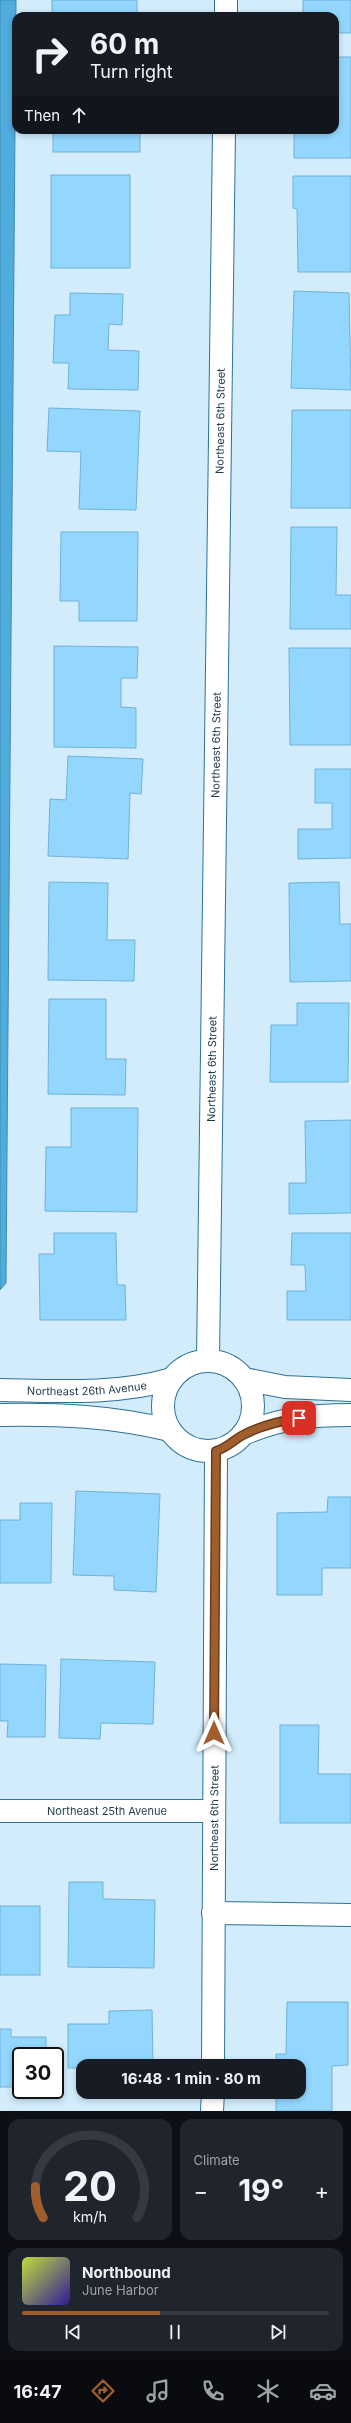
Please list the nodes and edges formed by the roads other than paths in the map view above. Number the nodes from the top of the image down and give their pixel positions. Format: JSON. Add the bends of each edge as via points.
{"nodes":[{"id":1,"x":226,"y":0,"type":"edge"},
{"id":2,"x":226,"y":12,"type":"edge"},
{"id":3,"x":224,"y":134,"type":"edge"},
{"id":4,"x":208,"y":1360,"type":"junction"},
{"id":5,"x":172,"y":1379,"type":"junction"},
{"id":6,"x":244,"y":1379,"type":"junction"},
{"id":7,"x":0,"y":1390,"type":"edge"},
{"id":8,"x":351,"y":1390,"type":"edge"},
{"id":9,"x":0,"y":1415,"type":"edge"},
{"id":10,"x":351,"y":1415,"type":"edge"},
{"id":11,"x":170,"y":1430,"type":"junction"},
{"id":12,"x":243,"y":1434,"type":"junction"},
{"id":13,"x":216,"y":1451,"type":"junction"},
{"id":14,"x":0,"y":1811,"type":"edge"},
{"id":15,"x":214,"y":1811,"type":"junction"},
{"id":16,"x":213,"y":1913,"type":"junction"},
{"id":17,"x":351,"y":1915,"type":"edge"},
{"id":18,"x":213,"y":2059,"type":"edge"},
{"id":19,"x":213,"y":2099,"type":"edge"},
{"id":20,"x":212,"y":2111,"type":"edge"}],
"edges":[{"from":1,"to":2,"type":"street"},
{"from":3,"to":4,"type":"street","name":"Northeast 6th Street"},
{"from":4,"to":5,"type":"street","via":[[182,1369]]},
{"from":4,"to":6,"type":"street","via":[[235,1369]]},
{"from":5,"to":7,"type":"street","name":"Northeast 26th Avenue","via":[[117,1389]]},
{"from":5,"to":11,"type":"street","via":[[165,1391],[163,1405],[164,1418]]},
{"from":6,"to":8,"type":"street","via":[[285,1387]]},
{"from":6,"to":12,"type":"street","via":[[253,1401],[249,1424]]},
{"from":9,"to":11,"type":"street","via":[[71,1414],[128,1420]]},
{"from":10,"to":12,"type":"street","via":[[313,1415],[272,1423]]},
{"from":11,"to":13,"type":"street","via":[[178,1440],[189,1447]]},
{"from":12,"to":13,"type":"street","via":[[226,1448]]},
{"from":13,"to":15,"type":"street","name":"Northeast 6th Street"},
{"from":14,"to":15,"type":"street","name":"Northeast 25th Avenue"},
{"from":15,"to":16,"type":"street","name":"Northeast 6th Street"},
{"from":16,"to":17,"type":"street"},
{"from":16,"to":18,"type":"street","name":"Northeast 6th Street"},
{"from":19,"to":20,"type":"street"}]}
